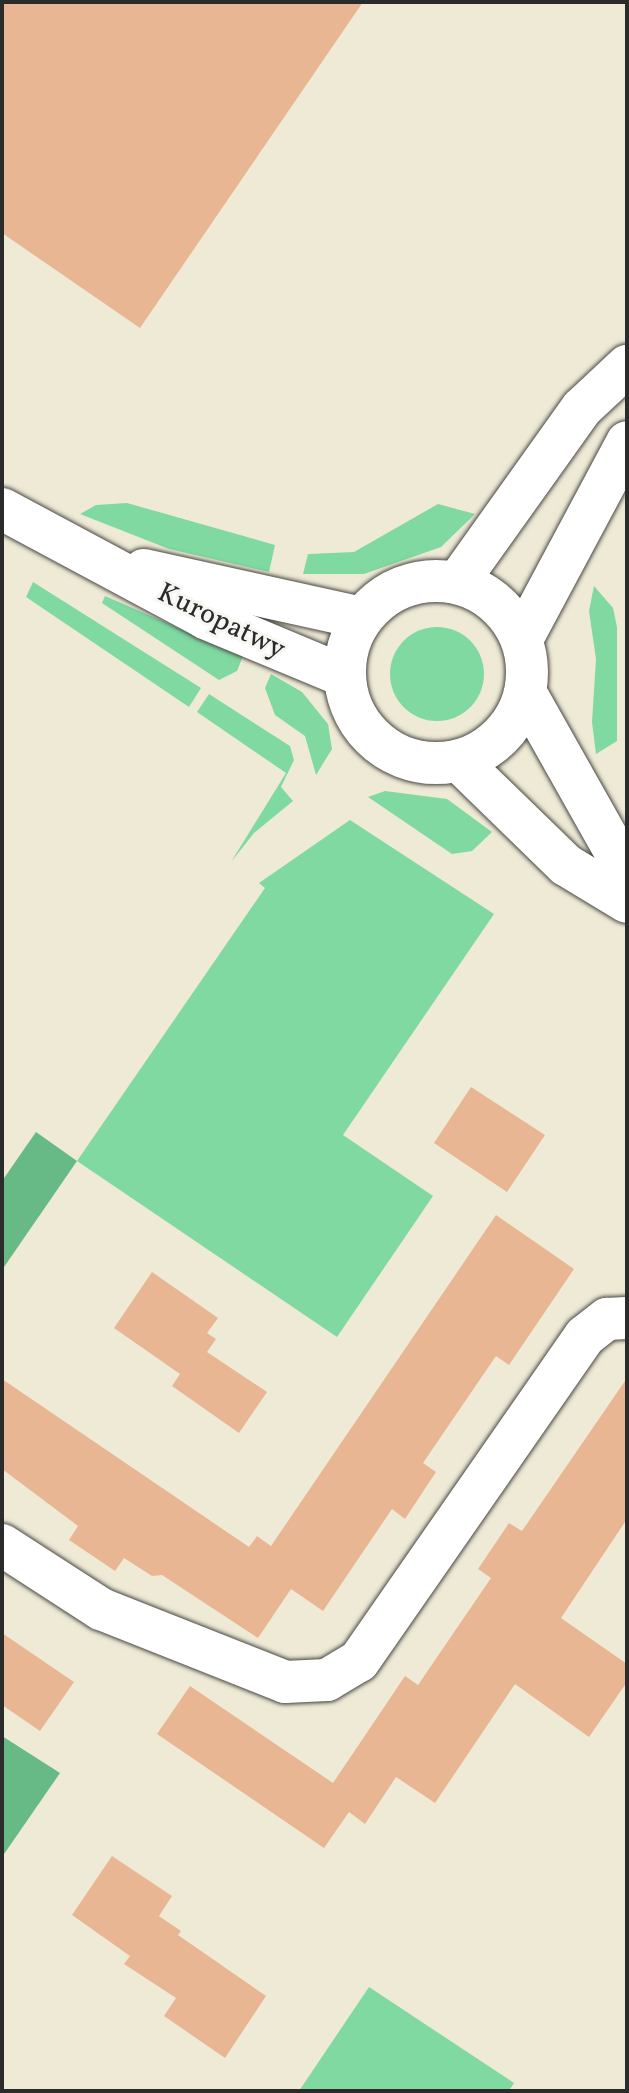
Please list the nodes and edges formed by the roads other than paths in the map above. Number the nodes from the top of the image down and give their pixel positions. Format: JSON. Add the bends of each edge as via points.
{"nodes":[{"id":1,"x":627,"y":366,"type":"edge"},
{"id":2,"x":627,"y":442,"type":"edge"},
{"id":3,"x":2,"y":509,"type":"edge"},
{"id":4,"x":101,"y":561,"type":"junction"},
{"id":5,"x":457,"y":583,"type":"junction"},
{"id":6,"x":362,"y":618,"type":"junction"},
{"id":7,"x":522,"y":639,"type":"junction"},
{"id":8,"x":344,"y":676,"type":"junction"},
{"id":9,"x":528,"y":697,"type":"junction"},
{"id":10,"x":459,"y":761,"type":"junction"},
{"id":11,"x":627,"y":873,"type":"edge"},
{"id":12,"x":627,"y":902,"type":"edge"},
{"id":13,"x":627,"y":1318,"type":"edge"},
{"id":14,"x":2,"y":1545,"type":"edge"}],
"edges":[{"from":1,"to":5,"type":"street","via":[[582,408]]},
{"from":2,"to":7,"type":"street"},
{"from":3,"to":4,"type":"street","name":"Kuropatwy"},
{"from":4,"to":6,"type":"street","name":"Kuropatwy"},
{"from":4,"to":8,"type":"street","name":"Kuropatwy","via":[[205,618]]},
{"from":5,"to":6,"type":"street","via":[[429,580],[403,586]]},
{"from":5,"to":7,"type":"street","via":[[482,593],[506,612]]},
{"from":6,"to":8,"type":"street","via":[[348,647]]},
{"from":7,"to":9,"type":"street"},
{"from":8,"to":10,"type":"street","via":[[350,703],[383,746],[433,763]]},
{"from":9,"to":10,"type":"street","via":[[500,737]]},
{"from":9,"to":11,"type":"street"},
{"from":10,"to":12,"type":"street","via":[[566,865]]},
{"from":13,"to":14,"type":"street","via":[[607,1319],[585,1336],[359,1661],[327,1680],[285,1682],[101,1609]]}]}
